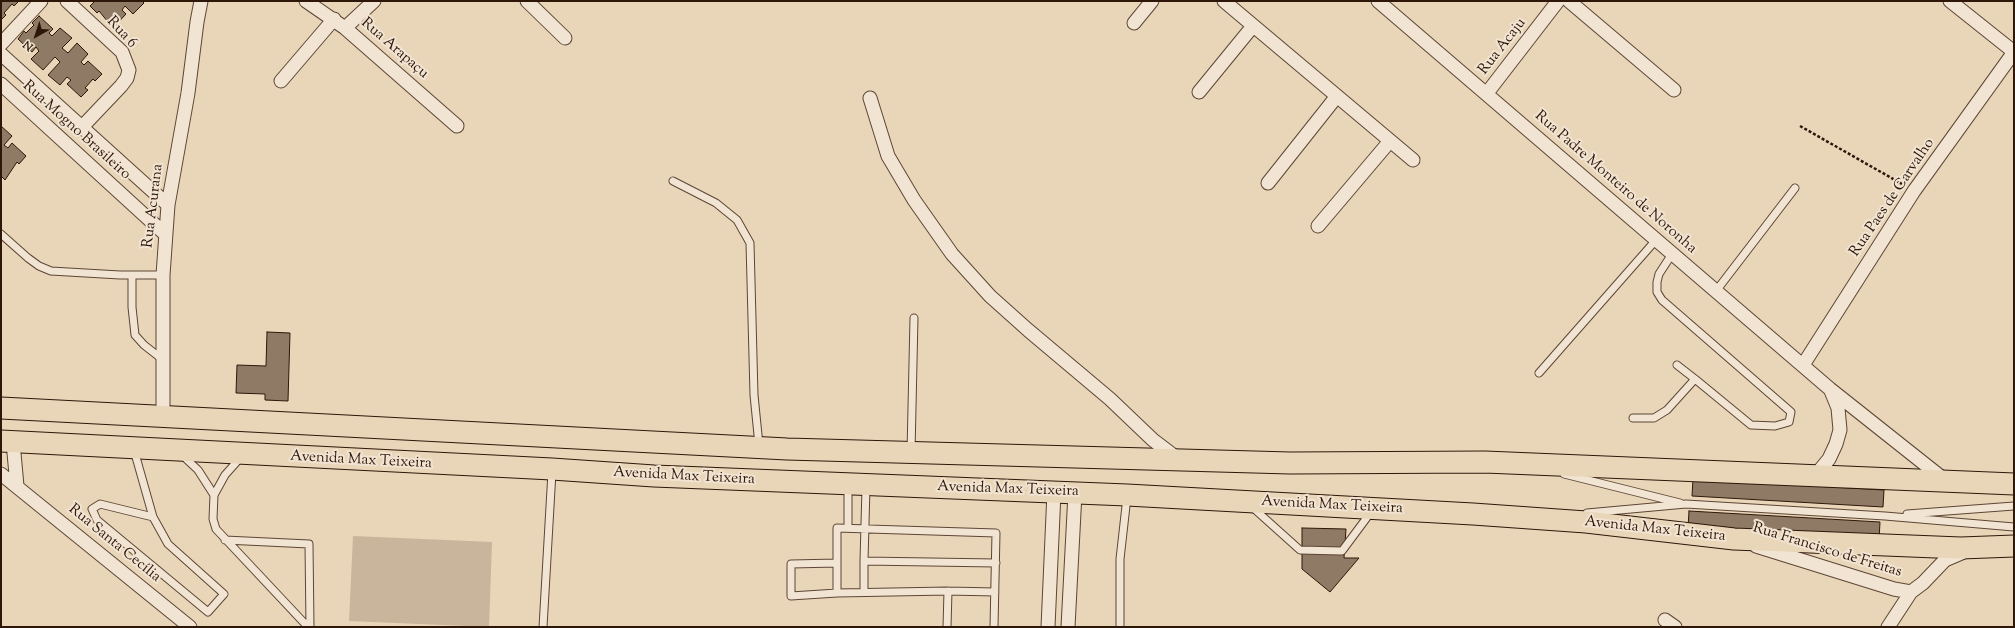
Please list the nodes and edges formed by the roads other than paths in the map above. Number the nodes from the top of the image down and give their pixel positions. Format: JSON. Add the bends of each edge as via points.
{"nodes":[{"id":1,"x":41,"y":1,"type":"edge"},
{"id":2,"x":67,"y":1,"type":"edge"},
{"id":3,"x":201,"y":1,"type":"edge"},
{"id":4,"x":306,"y":1,"type":"edge"},
{"id":5,"x":374,"y":1,"type":"edge"},
{"id":6,"x":527,"y":1,"type":"edge"},
{"id":7,"x":1152,"y":1,"type":"edge"},
{"id":8,"x":1224,"y":1,"type":"edge"},
{"id":9,"x":1378,"y":1,"type":"edge"},
{"id":10,"x":1558,"y":1,"type":"edge"},
{"id":11,"x":1569,"y":1,"type":"edge"},
{"id":12,"x":1950,"y":1,"type":"edge"},
{"id":13,"x":334,"y":20,"type":"junction"},
{"id":14,"x":1134,"y":23,"type":"dead end"},
{"id":15,"x":1253,"y":26,"type":"junction"},
{"id":16,"x":345,"y":28,"type":"junction"},
{"id":17,"x":565,"y":38,"type":"dead end"},
{"id":18,"x":1,"y":44,"type":"edge"},
{"id":19,"x":2014,"y":52,"type":"edge"},
{"id":20,"x":1,"y":54,"type":"edge"},
{"id":21,"x":281,"y":81,"type":"dead end"},
{"id":22,"x":1,"y":84,"type":"edge"},
{"id":23,"x":1674,"y":90,"type":"dead end"},
{"id":24,"x":1199,"y":92,"type":"dead end"},
{"id":25,"x":1487,"y":93,"type":"junction"},
{"id":26,"x":1337,"y":96,"type":"junction"},
{"id":27,"x":870,"y":98,"type":"dead end"},
{"id":28,"x":82,"y":126,"type":"junction"},
{"id":29,"x":457,"y":126,"type":"dead end"},
{"id":30,"x":1390,"y":141,"type":"junction"},
{"id":31,"x":1413,"y":160,"type":"dead end"},
{"id":32,"x":673,"y":181,"type":"dead end"},
{"id":33,"x":1268,"y":182,"type":"dead end"},
{"id":34,"x":1796,"y":188,"type":"dead end"},
{"id":35,"x":168,"y":205,"type":"junction"},
{"id":36,"x":1318,"y":226,"type":"dead end"},
{"id":37,"x":1,"y":234,"type":"edge"},
{"id":38,"x":165,"y":234,"type":"junction"},
{"id":39,"x":1656,"y":240,"type":"junction"},
{"id":40,"x":1672,"y":254,"type":"junction"},
{"id":41,"x":132,"y":275,"type":"junction"},
{"id":42,"x":163,"y":275,"type":"junction"},
{"id":43,"x":1716,"y":291,"type":"junction"},
{"id":44,"x":914,"y":318,"type":"dead end"},
{"id":45,"x":162,"y":359,"type":"junction"},
{"id":46,"x":1677,"y":365,"type":"dead end"},
{"id":47,"x":1803,"y":365,"type":"junction"},
{"id":48,"x":1539,"y":373,"type":"dead end"},
{"id":49,"x":1695,"y":379,"type":"junction"},
{"id":50,"x":1830,"y":389,"type":"junction"},
{"id":51,"x":1,"y":408,"type":"edge"},
{"id":52,"x":163,"y":416,"type":"junction"},
{"id":53,"x":1633,"y":418,"type":"dead end"},
{"id":54,"x":7,"y":441,"type":"edge"},
{"id":55,"x":759,"y":447,"type":"junction"},
{"id":56,"x":134,"y":448,"type":"junction"},
{"id":57,"x":175,"y":450,"type":"junction"},
{"id":58,"x":911,"y":452,"type":"junction"},
{"id":59,"x":244,"y":455,"type":"junction"},
{"id":60,"x":1178,"y":459,"type":"junction"},
{"id":61,"x":1523,"y":464,"type":"junction"},
{"id":62,"x":552,"y":469,"type":"junction"},
{"id":63,"x":1,"y":474,"type":"edge"},
{"id":64,"x":1815,"y":476,"type":"junction"},
{"id":65,"x":1946,"y":481,"type":"junction"},
{"id":66,"x":857,"y":484,"type":"junction"},
{"id":67,"x":2014,"y":484,"type":"edge"},
{"id":68,"x":17,"y":486,"type":"junction"},
{"id":69,"x":1054,"y":492,"type":"junction"},
{"id":70,"x":1075,"y":493,"type":"junction"},
{"id":71,"x":214,"y":495,"type":"junction"},
{"id":72,"x":1127,"y":495,"type":"junction"},
{"id":73,"x":1244,"y":501,"type":"junction"},
{"id":74,"x":1686,"y":504,"type":"junction"},
{"id":75,"x":2014,"y":506,"type":"edge"},
{"id":76,"x":1374,"y":508,"type":"junction"},
{"id":77,"x":1885,"y":516,"type":"junction"},
{"id":78,"x":154,"y":517,"type":"junction"},
{"id":79,"x":1533,"y":518,"type":"junction"},
{"id":80,"x":2014,"y":527,"type":"edge"},
{"id":81,"x":848,"y":528,"type":"junction"},
{"id":82,"x":865,"y":529,"type":"junction"},
{"id":83,"x":1734,"y":539,"type":"junction"},
{"id":84,"x":226,"y":540,"type":"junction"},
{"id":85,"x":2014,"y":546,"type":"edge"},
{"id":86,"x":1975,"y":547,"type":"junction"},
{"id":87,"x":864,"y":560,"type":"junction"},
{"id":88,"x":837,"y":563,"type":"junction"},
{"id":89,"x":996,"y":563,"type":"junction"},
{"id":90,"x":948,"y":591,"type":"junction"},
{"id":91,"x":864,"y":592,"type":"junction"},
{"id":92,"x":995,"y":592,"type":"junction"},
{"id":93,"x":1911,"y":592,"type":"junction"},
{"id":94,"x":837,"y":593,"type":"junction"},
{"id":95,"x":190,"y":627,"type":"edge"},
{"id":96,"x":309,"y":627,"type":"edge"},
{"id":97,"x":543,"y":627,"type":"edge"},
{"id":98,"x":947,"y":627,"type":"edge"},
{"id":99,"x":994,"y":627,"type":"edge"},
{"id":100,"x":1048,"y":627,"type":"edge"},
{"id":101,"x":1068,"y":627,"type":"edge"},
{"id":102,"x":1120,"y":627,"type":"edge"},
{"id":103,"x":1888,"y":627,"type":"edge"}],
"edges":[{"from":1,"to":18,"type":"street"},
{"from":2,"to":28,"type":"street","name":"Rua 6","via":[[122,52],[129,70],[121,86]]},
{"from":3,"to":35,"type":"street","name":"Rua Acurana","via":[[188,94]]},
{"from":4,"to":13,"type":"street","name":"Rua Arapaçu"},
{"from":5,"to":16,"type":"street"},
{"from":6,"to":17,"type":"street"},
{"from":7,"to":14,"type":"street"},
{"from":8,"to":15,"type":"street"},
{"from":9,"to":25,"type":"street","name":"Rua Padre Monteiro de Noronha"},
{"from":10,"to":25,"type":"street","name":"Rua Acaju"},
{"from":11,"to":23,"type":"street"},
{"from":12,"to":19,"type":"street"},
{"from":13,"to":16,"type":"street","name":"Rua Arapaçu"},
{"from":13,"to":21,"type":"street"},
{"from":15,"to":24,"type":"street"},
{"from":15,"to":26,"type":"street"},
{"from":16,"to":29,"type":"street","name":"Rua Arapaçu"},
{"from":19,"to":47,"type":"street","name":"Rua Paes de Carvalho","via":[[1914,191]]},
{"from":20,"to":28,"type":"street","name":"Rua Mogno Brasileiro"},
{"from":22,"to":38,"type":"street","name":"Rua Mogno Brasileiro"},
{"from":25,"to":39,"type":"street","name":"Rua Padre Monteiro de Noronha"},
{"from":26,"to":30,"type":"street"},
{"from":26,"to":33,"type":"street"},
{"from":27,"to":60,"type":"street","via":[[888,156],[914,200],[952,254],[990,296],[1110,399],[1153,440]]},
{"from":28,"to":35,"type":"street","name":"Rua Mogno Brasileiro"},
{"from":30,"to":31,"type":"street"},
{"from":30,"to":36,"type":"street"},
{"from":32,"to":55,"type":"lane","via":[[716,203],[737,220],[750,243],[754,395]]},
{"from":34,"to":43,"type":"lane"},
{"from":35,"to":38,"type":"street","name":"Rua Acurana"},
{"from":37,"to":41,"type":"lane","via":[[28,258],[51,271]]},
{"from":38,"to":42,"type":"street","name":"Rua Acurana"},
{"from":39,"to":40,"type":"street","name":"Rua Padre Monteiro de Noronha"},
{"from":39,"to":48,"type":"lane"},
{"from":40,"to":43,"type":"street","name":"Rua Padre Monteiro de Noronha"},
{"from":40,"to":49,"type":"lane","via":[[1659,274],[1657,282],[1657,292],[1662,300],[1791,412],[1789,422],[1775,426],[1751,424]]},
{"from":41,"to":42,"type":"lane"},
{"from":41,"to":45,"type":"lane","via":[[135,335]]},
{"from":42,"to":45,"type":"street","name":"Rua Acurana"},
{"from":43,"to":47,"type":"street","name":"Rua Padre Monteiro de Noronha"},
{"from":44,"to":58,"type":"lane"},
{"from":45,"to":52,"type":"street","name":"Rua Acurana"},
{"from":46,"to":49,"type":"lane"},
{"from":47,"to":50,"type":"street","name":"Rua Padre Monteiro de Noronha"},
{"from":49,"to":53,"type":"lane","via":[[1667,410],[1654,418]]},
{"from":50,"to":64,"type":"street","name":"Rua Padre Monteiro de Noronha","via":[[1838,408],[1840,430],[1829,459]]},
{"from":50,"to":65,"type":"street","name":"Rua Padre Monteiro de Noronha"},
{"from":51,"to":52,"type":"main road"},
{"from":52,"to":55,"type":"main road"},
{"from":54,"to":56,"type":"main road","name":"Avenida Max Teixeira"},
{"from":54,"to":68,"type":"street"},
{"from":55,"to":58,"type":"main road"},
{"from":56,"to":57,"type":"main road","name":"Avenida Max Teixeira"},
{"from":56,"to":78,"type":"lane"},
{"from":57,"to":59,"type":"main road","name":"Avenida Max Teixeira"},
{"from":57,"to":71,"type":"lane","via":[[198,470]]},
{"from":58,"to":60,"type":"main road"},
{"from":59,"to":62,"type":"main road","name":"Avenida Max Teixeira"},
{"from":59,"to":71,"type":"lane","via":[[226,475]]},
{"from":60,"to":61,"type":"main road","via":[[1290,463]]},
{"from":61,"to":64,"type":"main road"},
{"from":61,"to":74,"type":"lane"},
{"from":62,"to":66,"type":"main road","name":"Avenida Max Teixeira"},
{"from":62,"to":97,"type":"lane"},
{"from":63,"to":68,"type":"street","name":"Rua Santa Cecília"},
{"from":64,"to":65,"type":"main road"},
{"from":65,"to":67,"type":"main road"},
{"from":66,"to":69,"type":"main road","name":"Avenida Max Teixeira"},
{"from":66,"to":81,"type":"lane"},
{"from":66,"to":82,"type":"lane"},
{"from":68,"to":95,"type":"street","name":"Rua Santa Cecília"},
{"from":69,"to":70,"type":"main road","name":"Avenida Max Teixeira"},
{"from":69,"to":100,"type":"street"},
{"from":70,"to":72,"type":"main road","name":"Avenida Max Teixeira"},
{"from":70,"to":101,"type":"street"},
{"from":71,"to":84,"type":"lane","via":[[213,519],[216,529]]},
{"from":72,"to":73,"type":"main road","name":"Avenida Max Teixeira"},
{"from":72,"to":102,"type":"lane","via":[[1120,558]]},
{"from":73,"to":76,"type":"main road","name":"Avenida Max Teixeira"},
{"from":73,"to":76,"type":"lane","via":[[1300,550],[1342,551]]},
{"from":74,"to":77,"type":"lane"},
{"from":74,"to":79,"type":"lane"},
{"from":75,"to":77,"type":"lane"},
{"from":76,"to":79,"type":"main road","name":"Avenida Max Teixeira"},
{"from":77,"to":80,"type":"lane"},
{"from":78,"to":78,"type":"lane","via":[[168,544],[224,594],[208,612],[97,520],[92,509],[100,504]]},
{"from":79,"to":83,"type":"main road","name":"Avenida Max Teixeira"},
{"from":81,"to":82,"type":"lane"},
{"from":81,"to":88,"type":"lane","via":[[837,528]]},
{"from":82,"to":87,"type":"lane"},
{"from":82,"to":89,"type":"lane","via":[[996,533]]},
{"from":83,"to":86,"type":"main road","name":"Avenida Max Teixeira"},
{"from":83,"to":93,"type":"street","name":"Rua Francisco de Freitas","via":[[1894,589]]},
{"from":84,"to":96,"type":"lane"},
{"from":84,"to":96,"type":"lane","via":[[309,544]]},
{"from":85,"to":86,"type":"main road","name":"Avenida Max Teixeira"},
{"from":86,"to":93,"type":"street","name":"Rua Francisco de Freitas","via":[[1945,560]]},
{"from":87,"to":89,"type":"lane"},
{"from":87,"to":91,"type":"lane"},
{"from":88,"to":94,"type":"lane"},
{"from":88,"to":94,"type":"lane","via":[[791,564],[791,596]]},
{"from":89,"to":92,"type":"lane"},
{"from":90,"to":91,"type":"lane"},
{"from":90,"to":92,"type":"lane"},
{"from":90,"to":98,"type":"lane"},
{"from":91,"to":94,"type":"lane"},
{"from":92,"to":99,"type":"lane"},
{"from":93,"to":103,"type":"street","name":"Rua Francisco de Freitas"}]}
